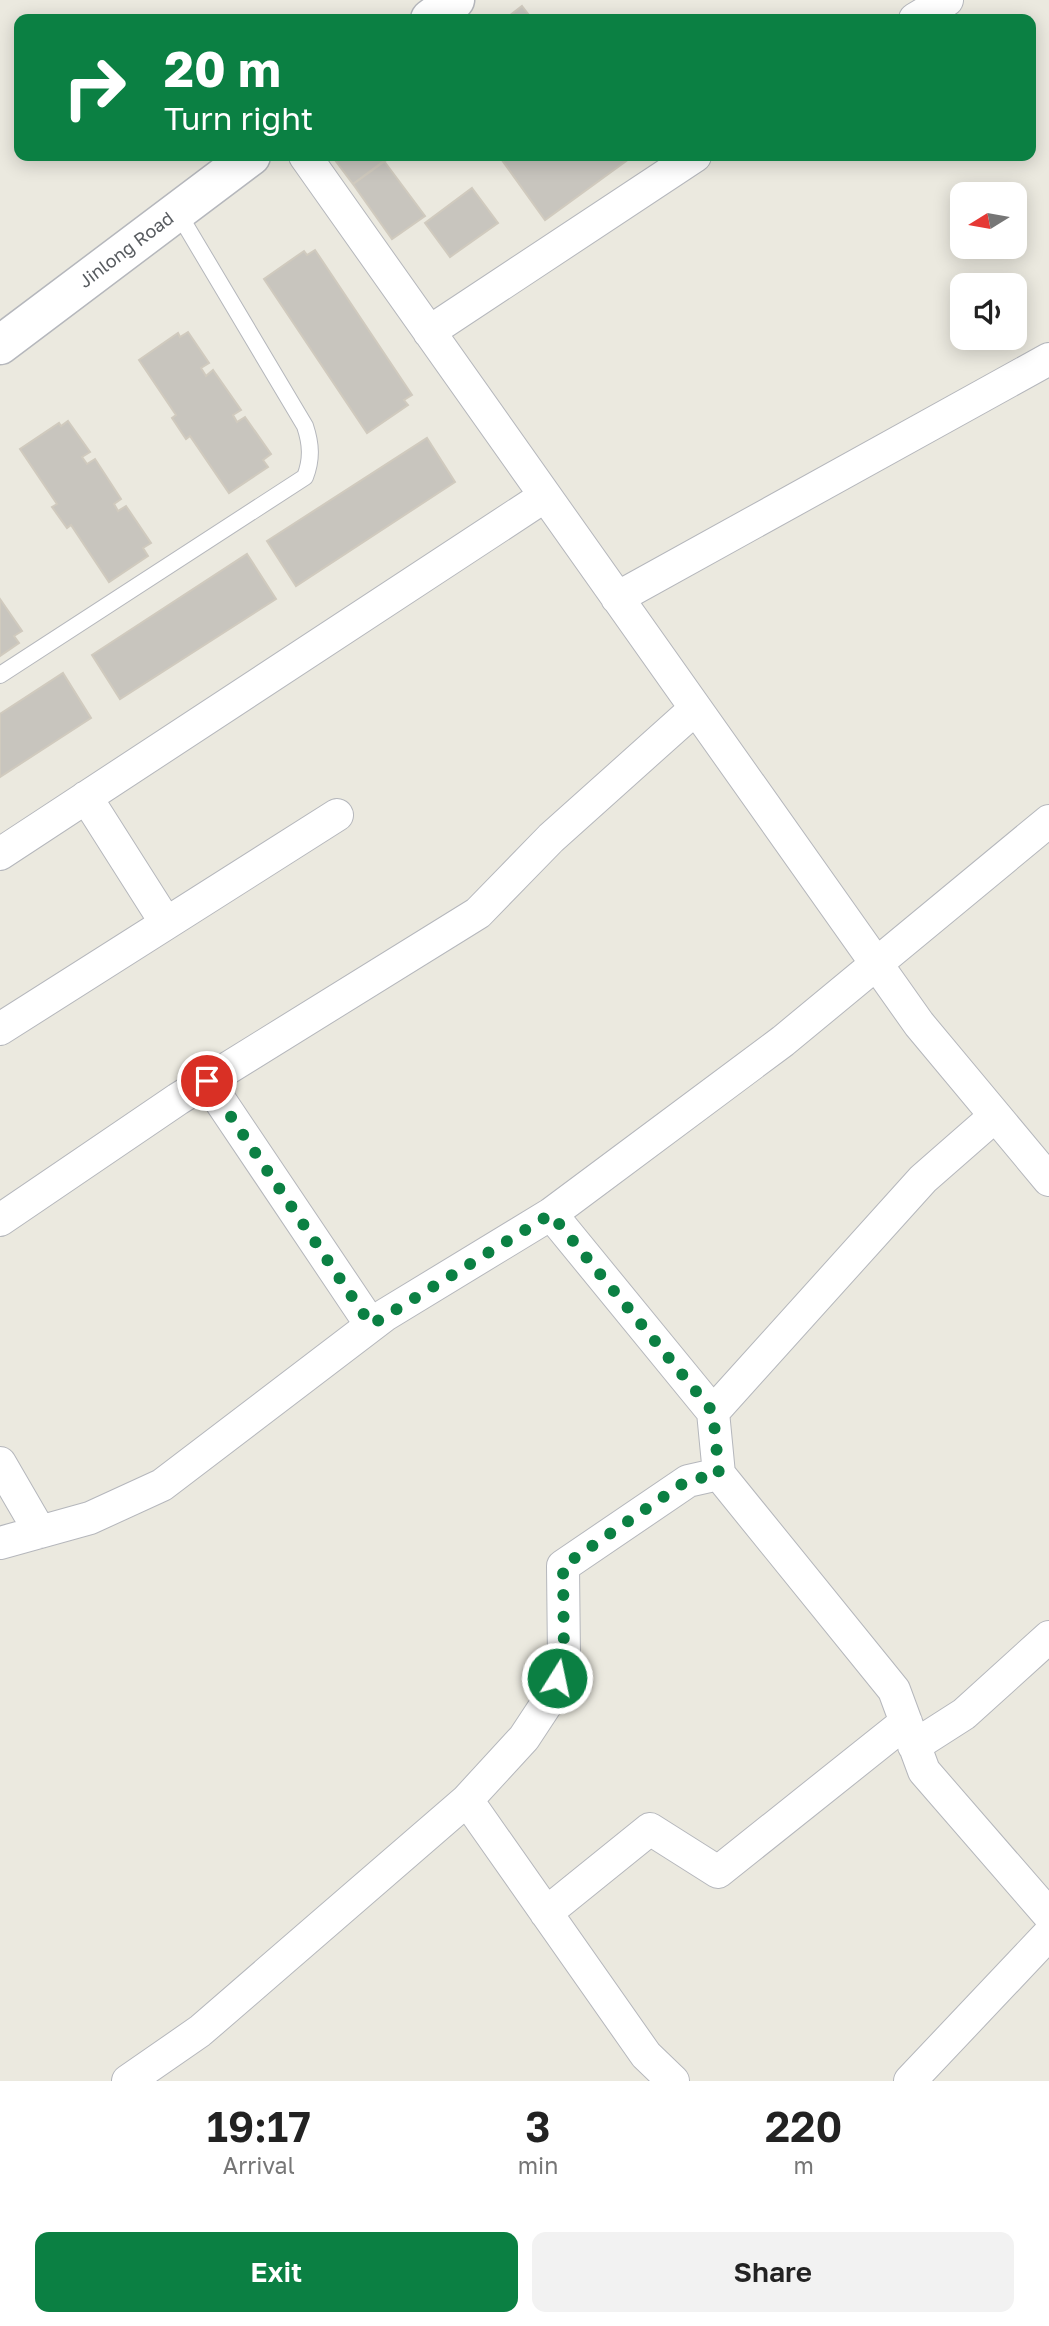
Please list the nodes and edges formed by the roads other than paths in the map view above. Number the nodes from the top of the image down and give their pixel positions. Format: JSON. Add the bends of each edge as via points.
{"nodes":[{"id":1,"x":455,"y":0,"type":"edge"},
{"id":2,"x":947,"y":0,"type":"edge"},
{"id":3,"x":437,"y":14,"type":"edge"},
{"id":4,"x":923,"y":14,"type":"edge"},
{"id":5,"x":244,"y":161,"type":"edge"},
{"id":6,"x":308,"y":161,"type":"edge"},
{"id":7,"x":687,"y":161,"type":"edge"},
{"id":8,"x":177,"y":211,"type":"junction"},
{"id":9,"x":429,"y":332,"type":"junction"},
{"id":10,"x":0,"y":345,"type":"edge"},
{"id":11,"x":1049,"y":359,"type":"edge"},
{"id":12,"x":545,"y":496,"type":"junction"},
{"id":13,"x":617,"y":598,"type":"junction"},
{"id":14,"x":0,"y":675,"type":"edge"},
{"id":15,"x":695,"y":709,"type":"junction"},
{"id":16,"x":86,"y":797,"type":"junction"},
{"id":17,"x":337,"y":815,"type":"dead end"},
{"id":18,"x":1049,"y":821,"type":"edge"},
{"id":19,"x":0,"y":854,"type":"edge"},
{"id":20,"x":166,"y":923,"type":"junction"},
{"id":21,"x":876,"y":964,"type":"junction"},
{"id":22,"x":0,"y":1029,"type":"edge"},
{"id":23,"x":207,"y":1081,"type":"junction"},
{"id":24,"x":995,"y":1116,"type":"junction"},
{"id":25,"x":1049,"y":1180,"type":"edge"},
{"id":26,"x":551,"y":1214,"type":"junction"},
{"id":27,"x":0,"y":1220,"type":"edge"},
{"id":28,"x":371,"y":1325,"type":"junction"},
{"id":29,"x":713,"y":1412,"type":"junction"},
{"id":30,"x":0,"y":1463,"type":"edge"},
{"id":31,"x":719,"y":1475,"type":"junction"},
{"id":32,"x":40,"y":1532,"type":"junction"},
{"id":33,"x":0,"y":1543,"type":"edge"},
{"id":34,"x":1049,"y":1637,"type":"edge"},
{"id":35,"x":910,"y":1734,"type":"junction"},
{"id":36,"x":467,"y":1800,"type":"junction"},
{"id":37,"x":546,"y":1913,"type":"junction"},
{"id":38,"x":1049,"y":1915,"type":"edge"},
{"id":39,"x":1049,"y":1934,"type":"edge"},
{"id":40,"x":128,"y":2081,"type":"edge"},
{"id":41,"x":673,"y":2081,"type":"edge"},
{"id":42,"x":910,"y":2081,"type":"edge"}],
"edges":[{"from":1,"to":3,"type":"street"},
{"from":2,"to":4,"type":"street"},
{"from":5,"to":8,"type":"street","name":"Jinlong Road"},
{"from":6,"to":9,"type":"street"},
{"from":7,"to":9,"type":"street"},
{"from":8,"to":10,"type":"street","name":"Jinlong Road"},
{"from":8,"to":14,"type":"lane","via":[[304,426],[310,465],[305,477]]},
{"from":9,"to":12,"type":"street"},
{"from":11,"to":13,"type":"street"},
{"from":12,"to":13,"type":"street"},
{"from":12,"to":16,"type":"street"},
{"from":13,"to":15,"type":"street"},
{"from":15,"to":21,"type":"street"},
{"from":15,"to":23,"type":"street","via":[[551,838],[478,913]]},
{"from":16,"to":19,"type":"street"},
{"from":16,"to":20,"type":"street"},
{"from":17,"to":20,"type":"street"},
{"from":18,"to":21,"type":"street"},
{"from":20,"to":22,"type":"street"},
{"from":21,"to":24,"type":"street"},
{"from":21,"to":26,"type":"street","via":[[783,1041]]},
{"from":23,"to":27,"type":"street"},
{"from":23,"to":28,"type":"street"},
{"from":24,"to":25,"type":"street"},
{"from":24,"to":29,"type":"street","via":[[923,1179]]},
{"from":26,"to":28,"type":"street"},
{"from":26,"to":29,"type":"street"},
{"from":28,"to":32,"type":"street","via":[[162,1485],[90,1518]]},
{"from":29,"to":31,"type":"street"},
{"from":30,"to":32,"type":"street"},
{"from":31,"to":35,"type":"street","via":[[894,1690]]},
{"from":31,"to":36,"type":"street","via":[[688,1480],[563,1566],[564,1659],[551,1697],[524,1738]]},
{"from":32,"to":33,"type":"street"},
{"from":34,"to":35,"type":"street","via":[[964,1714]]},
{"from":35,"to":37,"type":"street","via":[[718,1872],[650,1829]]},
{"from":35,"to":38,"type":"street","via":[[924,1771]]},
{"from":36,"to":37,"type":"street"},
{"from":36,"to":40,"type":"street","via":[[201,2031]]},
{"from":37,"to":41,"type":"street","via":[[646,2055]]},
{"from":39,"to":42,"type":"street"}]}
